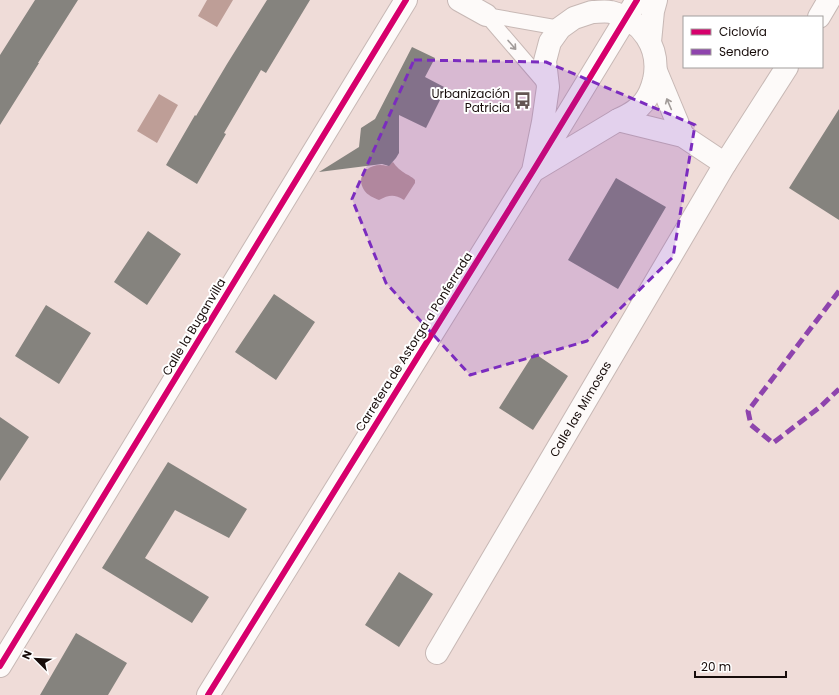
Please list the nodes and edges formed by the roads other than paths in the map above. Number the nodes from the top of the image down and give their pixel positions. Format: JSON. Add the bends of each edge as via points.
{"nodes":[{"id":1,"x":406,"y":0,"type":"edge"},
{"id":2,"x":459,"y":0,"type":"edge"},
{"id":3,"x":656,"y":0,"type":"edge"},
{"id":4,"x":829,"y":0,"type":"edge"},
{"id":5,"x":599,"y":6,"type":"edge"},
{"id":6,"x":632,"y":9,"type":"edge"},
{"id":7,"x":486,"y":15,"type":"junction"},
{"id":8,"x":820,"y":16,"type":"edge"},
{"id":9,"x":560,"y":28,"type":"junction"},
{"id":10,"x":650,"y":42,"type":"junction"},
{"id":11,"x":786,"y":68,"type":"edge"},
{"id":12,"x":656,"y":71,"type":"junction"},
{"id":13,"x":548,"y":87,"type":"junction"},
{"id":14,"x":568,"y":113,"type":"junction"},
{"id":15,"x":618,"y":120,"type":"junction"},
{"id":16,"x":683,"y":136,"type":"junction"},
{"id":17,"x":725,"y":164,"type":"junction"},
{"id":18,"x":533,"y":171,"type":"junction"},
{"id":19,"x":437,"y":653,"type":"dead end"},
{"id":20,"x":0,"y":666,"type":"edge"},
{"id":21,"x":208,"y":695,"type":"edge"}],
"edges":[{"from":1,"to":20,"type":"street","name":"Calle la Buganvilla"},
{"from":2,"to":7,"type":"street"},
{"from":3,"to":10,"type":"street","name":"Carretera de Astorga a Ponferrada"},
{"from":4,"to":8,"type":"street"},
{"from":5,"to":6,"type":"street","name":"Carretera de Astorga a Ponferrada","via":[[610,12]]},
{"from":5,"to":9,"type":"street","name":"Carretera de Astorga a Ponferrada"},
{"from":6,"to":10,"type":"street","name":"Carretera de Astorga a Ponferrada"},
{"from":6,"to":14,"type":"street","name":"Carretera de Astorga a Ponferrada"},
{"from":7,"to":9,"type":"lane"},
{"from":7,"to":13,"type":"lane","one_way":true},
{"from":9,"to":13,"type":"street","name":"Carretera de Astorga a Ponferrada","via":[[550,42],[545,62]]},
{"from":10,"to":12,"type":"street","name":"Carretera de Astorga a Ponferrada"},
{"from":11,"to":17,"type":"street","name":"Calle las Mimosas"},
{"from":12,"to":15,"type":"street","name":"Carretera de Astorga a Ponferrada","via":[[652,88],[644,102],[631,114]]},
{"from":16,"to":12,"type":"street","one_way":true},
{"from":13,"to":14,"type":"street","name":"Carretera de Astorga a Ponferrada","via":[[557,102]]},
{"from":13,"to":18,"type":"street","name":"Carretera de Astorga a Ponferrada"},
{"from":14,"to":15,"type":"street","name":"Carretera de Astorga a Ponferrada","via":[[594,123]]},
{"from":14,"to":18,"type":"street","name":"Carretera de Astorga a Ponferrada"},
{"from":15,"to":16,"type":"street"},
{"from":15,"to":18,"type":"street","name":"Carretera de Astorga a Ponferrada"},
{"from":16,"to":17,"type":"street"},
{"from":17,"to":19,"type":"street","name":"Calle las Mimosas"},
{"from":18,"to":21,"type":"street","name":"Carretera de Astorga a Ponferrada"}]}
